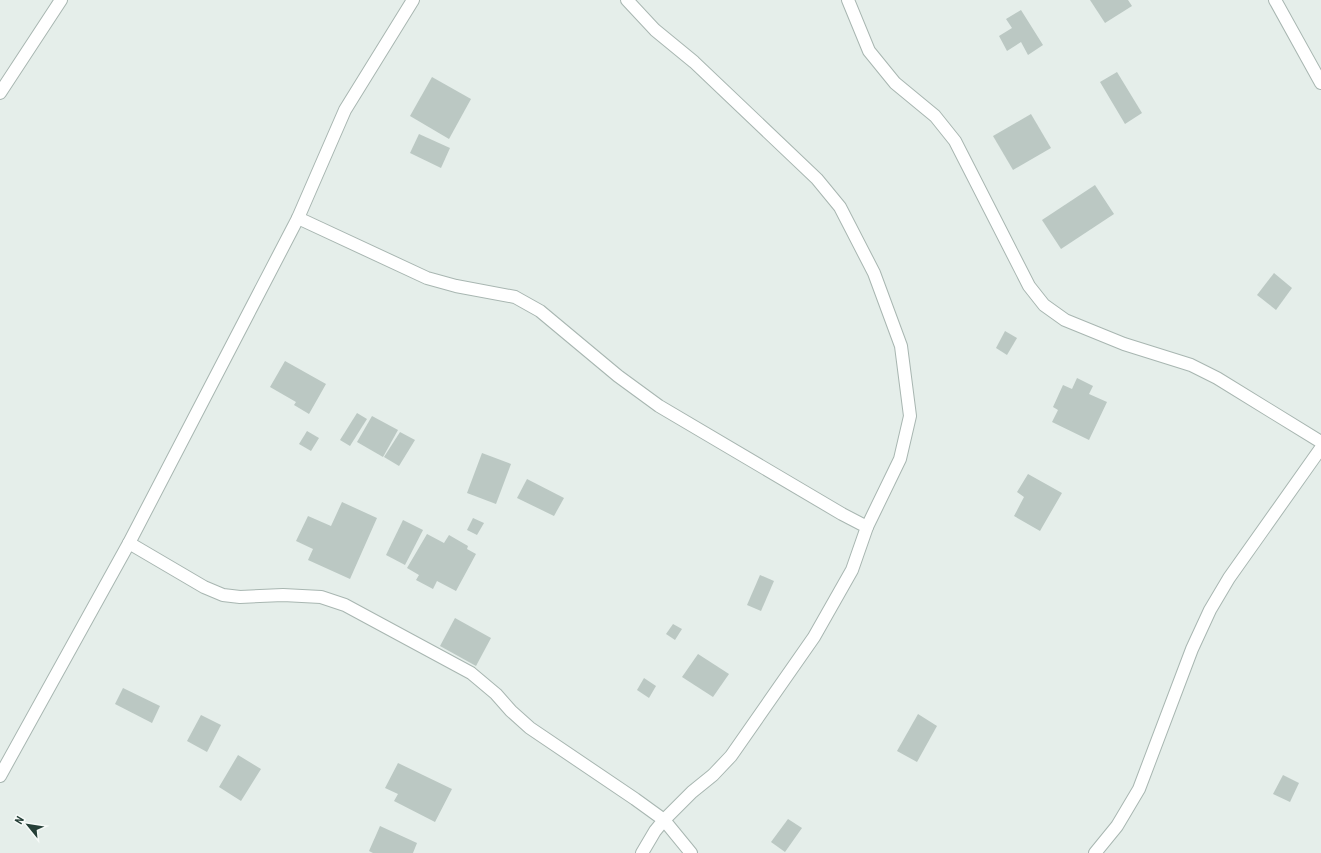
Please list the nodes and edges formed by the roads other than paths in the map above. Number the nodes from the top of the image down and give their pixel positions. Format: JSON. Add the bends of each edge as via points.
{"nodes":[{"id":1,"x":61,"y":0,"type":"edge"},
{"id":2,"x":413,"y":0,"type":"edge"},
{"id":3,"x":627,"y":0,"type":"edge"},
{"id":4,"x":848,"y":0,"type":"edge"},
{"id":5,"x":1275,"y":0,"type":"edge"},
{"id":6,"x":1321,"y":83,"type":"edge"},
{"id":7,"x":0,"y":94,"type":"edge"},
{"id":8,"x":298,"y":218,"type":"junction"},
{"id":9,"x":1321,"y":442,"type":"edge"},
{"id":10,"x":1321,"y":448,"type":"edge"},
{"id":11,"x":867,"y":527,"type":"junction"},
{"id":12,"x":129,"y":543,"type":"junction"},
{"id":13,"x":0,"y":776,"type":"edge"},
{"id":14,"x":664,"y":820,"type":"junction"},
{"id":15,"x":642,"y":853,"type":"edge"},
{"id":16,"x":691,"y":853,"type":"edge"},
{"id":17,"x":1095,"y":853,"type":"edge"}],
"edges":[{"from":1,"to":7,"type":"street"},
{"from":2,"to":8,"type":"street","via":[[345,110]]},
{"from":3,"to":11,"type":"street","via":[[655,30],[694,62],[817,179],[840,207],[874,273],[900,346],[910,416],[900,459]]},
{"from":4,"to":9,"type":"street","via":[[869,51],[895,82],[936,116],[955,141],[1029,286],[1044,305],[1065,320],[1124,344],[1204,371]]},
{"from":5,"to":6,"type":"street"},
{"from":8,"to":11,"type":"street","via":[[427,278],[514,297],[540,311],[618,376],[659,406]]},
{"from":8,"to":12,"type":"street"},
{"from":10,"to":17,"type":"street","via":[[1228,578],[1210,610],[1192,649],[1139,789],[1117,826]]},
{"from":11,"to":14,"type":"street","via":[[852,570],[814,637],[731,756]]},
{"from":12,"to":13,"type":"street"},
{"from":12,"to":14,"type":"street","via":[[204,587],[223,595],[240,597],[283,594],[321,598],[344,605],[470,673],[496,694],[530,728]]},
{"from":14,"to":15,"type":"street"},
{"from":14,"to":16,"type":"street"}]}
